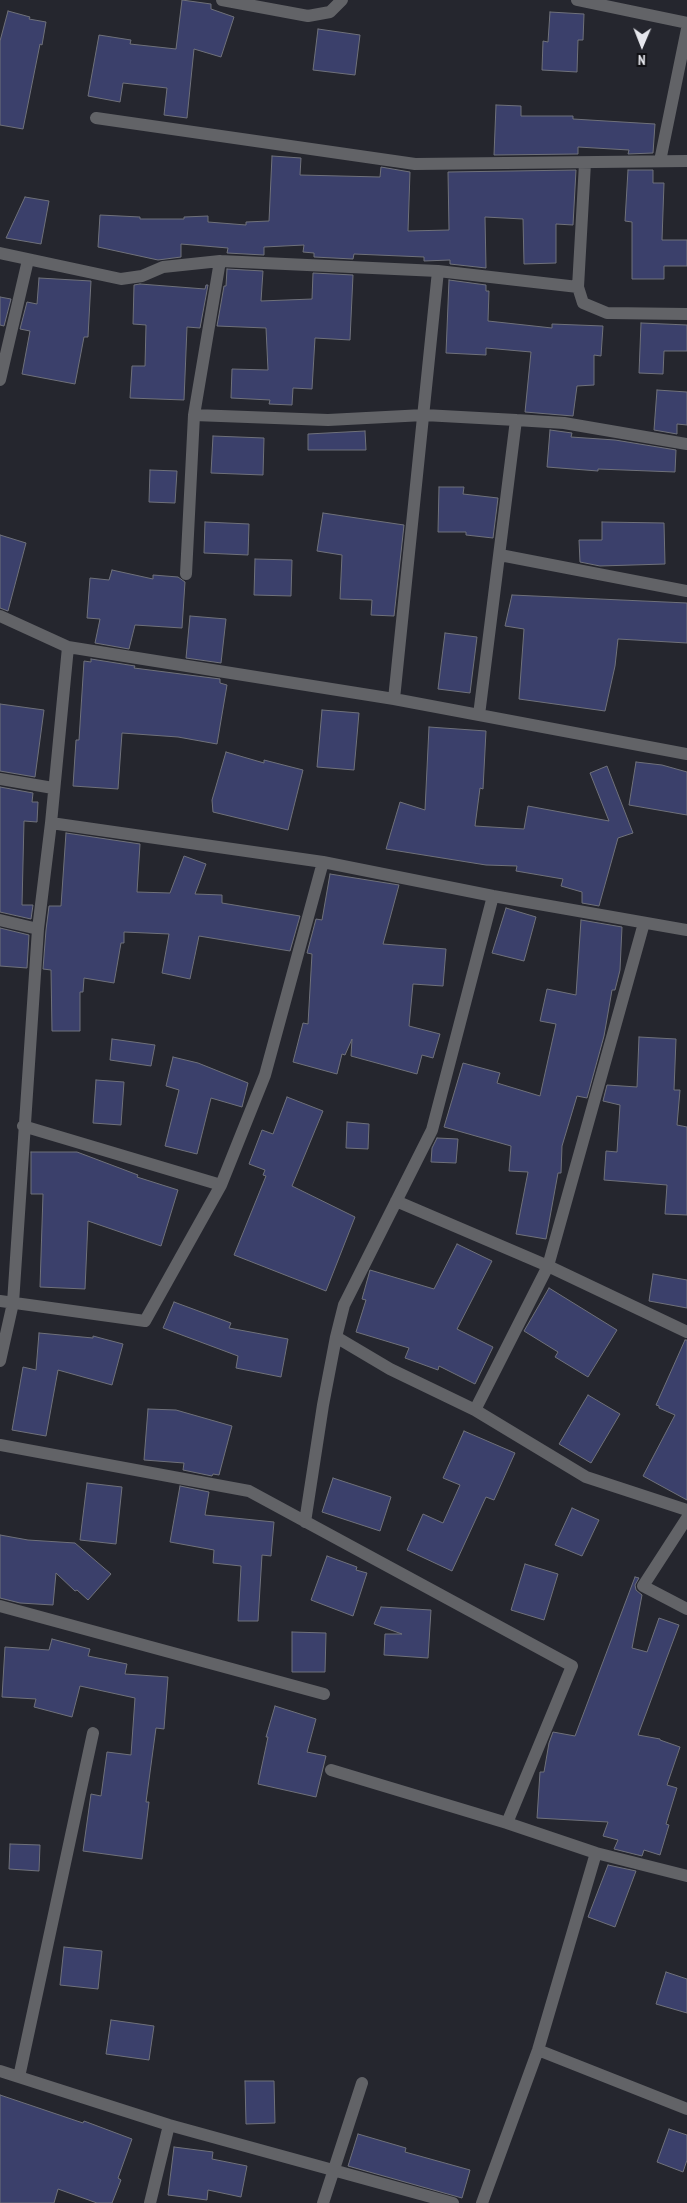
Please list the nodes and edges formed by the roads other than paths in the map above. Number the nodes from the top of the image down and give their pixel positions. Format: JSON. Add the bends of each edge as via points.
{"nodes":[{"id":1,"x":222,"y":0,"type":"edge"},
{"id":2,"x":342,"y":0,"type":"edge"},
{"id":3,"x":577,"y":0,"type":"edge"},
{"id":4,"x":687,"y":23,"type":"edge"},
{"id":5,"x":687,"y":29,"type":"edge"},
{"id":6,"x":96,"y":118,"type":"dead end"},
{"id":7,"x":660,"y":161,"type":"junction"},
{"id":8,"x":687,"y":161,"type":"edge"},
{"id":9,"x":585,"y":163,"type":"junction"},
{"id":10,"x":0,"y":253,"type":"edge"},
{"id":11,"x":28,"y":260,"type":"junction"},
{"id":12,"x":220,"y":261,"type":"junction"},
{"id":13,"x":438,"y":271,"type":"junction"},
{"id":14,"x":578,"y":287,"type":"junction"},
{"id":15,"x":687,"y":314,"type":"edge"},
{"id":16,"x":0,"y":380,"type":"edge"},
{"id":17,"x":194,"y":415,"type":"junction"},
{"id":18,"x":424,"y":415,"type":"junction"},
{"id":19,"x":516,"y":420,"type":"junction"},
{"id":20,"x":687,"y":444,"type":"edge"},
{"id":21,"x":500,"y":555,"type":"junction"},
{"id":22,"x":186,"y":574,"type":"dead end"},
{"id":23,"x":687,"y":591,"type":"edge"},
{"id":24,"x":0,"y":616,"type":"edge"},
{"id":25,"x":68,"y":647,"type":"junction"},
{"id":26,"x":394,"y":699,"type":"junction"},
{"id":27,"x":480,"y":715,"type":"junction"},
{"id":28,"x":687,"y":754,"type":"edge"},
{"id":29,"x":0,"y":779,"type":"edge"},
{"id":30,"x":53,"y":788,"type":"junction"},
{"id":31,"x":51,"y":823,"type":"junction"},
{"id":32,"x":323,"y":862,"type":"junction"},
{"id":33,"x":493,"y":896,"type":"junction"},
{"id":34,"x":0,"y":920,"type":"edge"},
{"id":35,"x":644,"y":923,"type":"junction"},
{"id":36,"x":38,"y":929,"type":"junction"},
{"id":37,"x":687,"y":930,"type":"edge"},
{"id":38,"x":23,"y":1126,"type":"junction"},
{"id":39,"x":221,"y":1186,"type":"junction"},
{"id":40,"x":396,"y":1201,"type":"junction"},
{"id":41,"x":548,"y":1266,"type":"junction"},
{"id":42,"x":6,"y":1302,"type":"edge"},
{"id":43,"x":687,"y":1332,"type":"edge"},
{"id":44,"x":336,"y":1337,"type":"junction"},
{"id":45,"x":0,"y":1361,"type":"edge"},
{"id":46,"x":475,"y":1410,"type":"junction"},
{"id":47,"x":0,"y":1445,"type":"edge"},
{"id":48,"x":687,"y":1510,"type":"edge"},
{"id":49,"x":687,"y":1518,"type":"edge"},
{"id":50,"x":305,"y":1522,"type":"junction"},
{"id":51,"x":0,"y":1606,"type":"edge"},
{"id":52,"x":687,"y":1609,"type":"edge"},
{"id":53,"x":324,"y":1694,"type":"dead end"},
{"id":54,"x":93,"y":1733,"type":"dead end"},
{"id":55,"x":331,"y":1770,"type":"dead end"},
{"id":56,"x":507,"y":1823,"type":"junction"},
{"id":57,"x":596,"y":1853,"type":"junction"},
{"id":58,"x":687,"y":1876,"type":"edge"},
{"id":59,"x":538,"y":2050,"type":"junction"},
{"id":60,"x":0,"y":2071,"type":"edge"},
{"id":61,"x":18,"y":2077,"type":"junction"},
{"id":62,"x":362,"y":2083,"type":"dead end"},
{"id":63,"x":687,"y":2109,"type":"edge"},
{"id":64,"x":169,"y":2125,"type":"junction"},
{"id":65,"x":334,"y":2170,"type":"junction"},
{"id":66,"x":150,"y":2203,"type":"edge"},
{"id":67,"x":323,"y":2203,"type":"edge"},
{"id":68,"x":453,"y":2203,"type":"edge"},
{"id":69,"x":482,"y":2203,"type":"edge"}],
"edges":[{"from":1,"to":2,"type":"street","via":[[308,16],[330,12]]},
{"from":3,"to":4,"type":"street"},
{"from":5,"to":7,"type":"street"},
{"from":6,"to":9,"type":"street","via":[[415,164]]},
{"from":7,"to":8,"type":"street"},
{"from":7,"to":9,"type":"street"},
{"from":9,"to":14,"type":"street"},
{"from":10,"to":11,"type":"street"},
{"from":11,"to":12,"type":"street","via":[[121,278],[142,276],[162,267]]},
{"from":11,"to":16,"type":"street"},
{"from":12,"to":13,"type":"street"},
{"from":12,"to":17,"type":"street"},
{"from":13,"to":14,"type":"street"},
{"from":13,"to":18,"type":"street"},
{"from":14,"to":15,"type":"street","via":[[583,303],[607,313]]},
{"from":17,"to":18,"type":"street","via":[[328,420]]},
{"from":17,"to":22,"type":"street"},
{"from":18,"to":19,"type":"street"},
{"from":18,"to":26,"type":"street"},
{"from":19,"to":20,"type":"street","via":[[564,423]]},
{"from":19,"to":21,"type":"street"},
{"from":21,"to":23,"type":"street"},
{"from":21,"to":27,"type":"street"},
{"from":24,"to":25,"type":"street"},
{"from":25,"to":26,"type":"street"},
{"from":25,"to":30,"type":"street"},
{"from":26,"to":27,"type":"street"},
{"from":27,"to":28,"type":"street"},
{"from":29,"to":30,"type":"street"},
{"from":30,"to":31,"type":"street"},
{"from":31,"to":32,"type":"street"},
{"from":31,"to":36,"type":"street"},
{"from":32,"to":33,"type":"street"},
{"from":32,"to":39,"type":"street","via":[[265,1075]]},
{"from":33,"to":35,"type":"street"},
{"from":33,"to":40,"type":"street","via":[[432,1130]]},
{"from":34,"to":36,"type":"street"},
{"from":35,"to":37,"type":"street"},
{"from":35,"to":41,"type":"street"},
{"from":36,"to":38,"type":"street"},
{"from":38,"to":39,"type":"street"},
{"from":38,"to":42,"type":"street"},
{"from":39,"to":42,"type":"street","via":[[145,1321]]},
{"from":40,"to":41,"type":"street"},
{"from":40,"to":44,"type":"street","via":[[344,1305]]},
{"from":41,"to":43,"type":"street"},
{"from":41,"to":46,"type":"street"},
{"from":42,"to":45,"type":"street"},
{"from":44,"to":46,"type":"street","via":[[390,1369]]},
{"from":44,"to":50,"type":"street"},
{"from":46,"to":48,"type":"street","via":[[586,1477]]},
{"from":47,"to":50,"type":"street","via":[[249,1491]]},
{"from":49,"to":52,"type":"street","via":[[643,1586]]},
{"from":50,"to":56,"type":"street","via":[[572,1666]]},
{"from":51,"to":53,"type":"street"},
{"from":54,"to":61,"type":"street"},
{"from":55,"to":56,"type":"street"},
{"from":56,"to":57,"type":"street"},
{"from":57,"to":58,"type":"street"},
{"from":57,"to":59,"type":"street"},
{"from":59,"to":63,"type":"street"},
{"from":59,"to":69,"type":"street"},
{"from":60,"to":61,"type":"street"},
{"from":61,"to":64,"type":"street"},
{"from":62,"to":65,"type":"street"},
{"from":64,"to":65,"type":"street"},
{"from":64,"to":66,"type":"street"},
{"from":65,"to":67,"type":"street"},
{"from":65,"to":68,"type":"street"}]}
